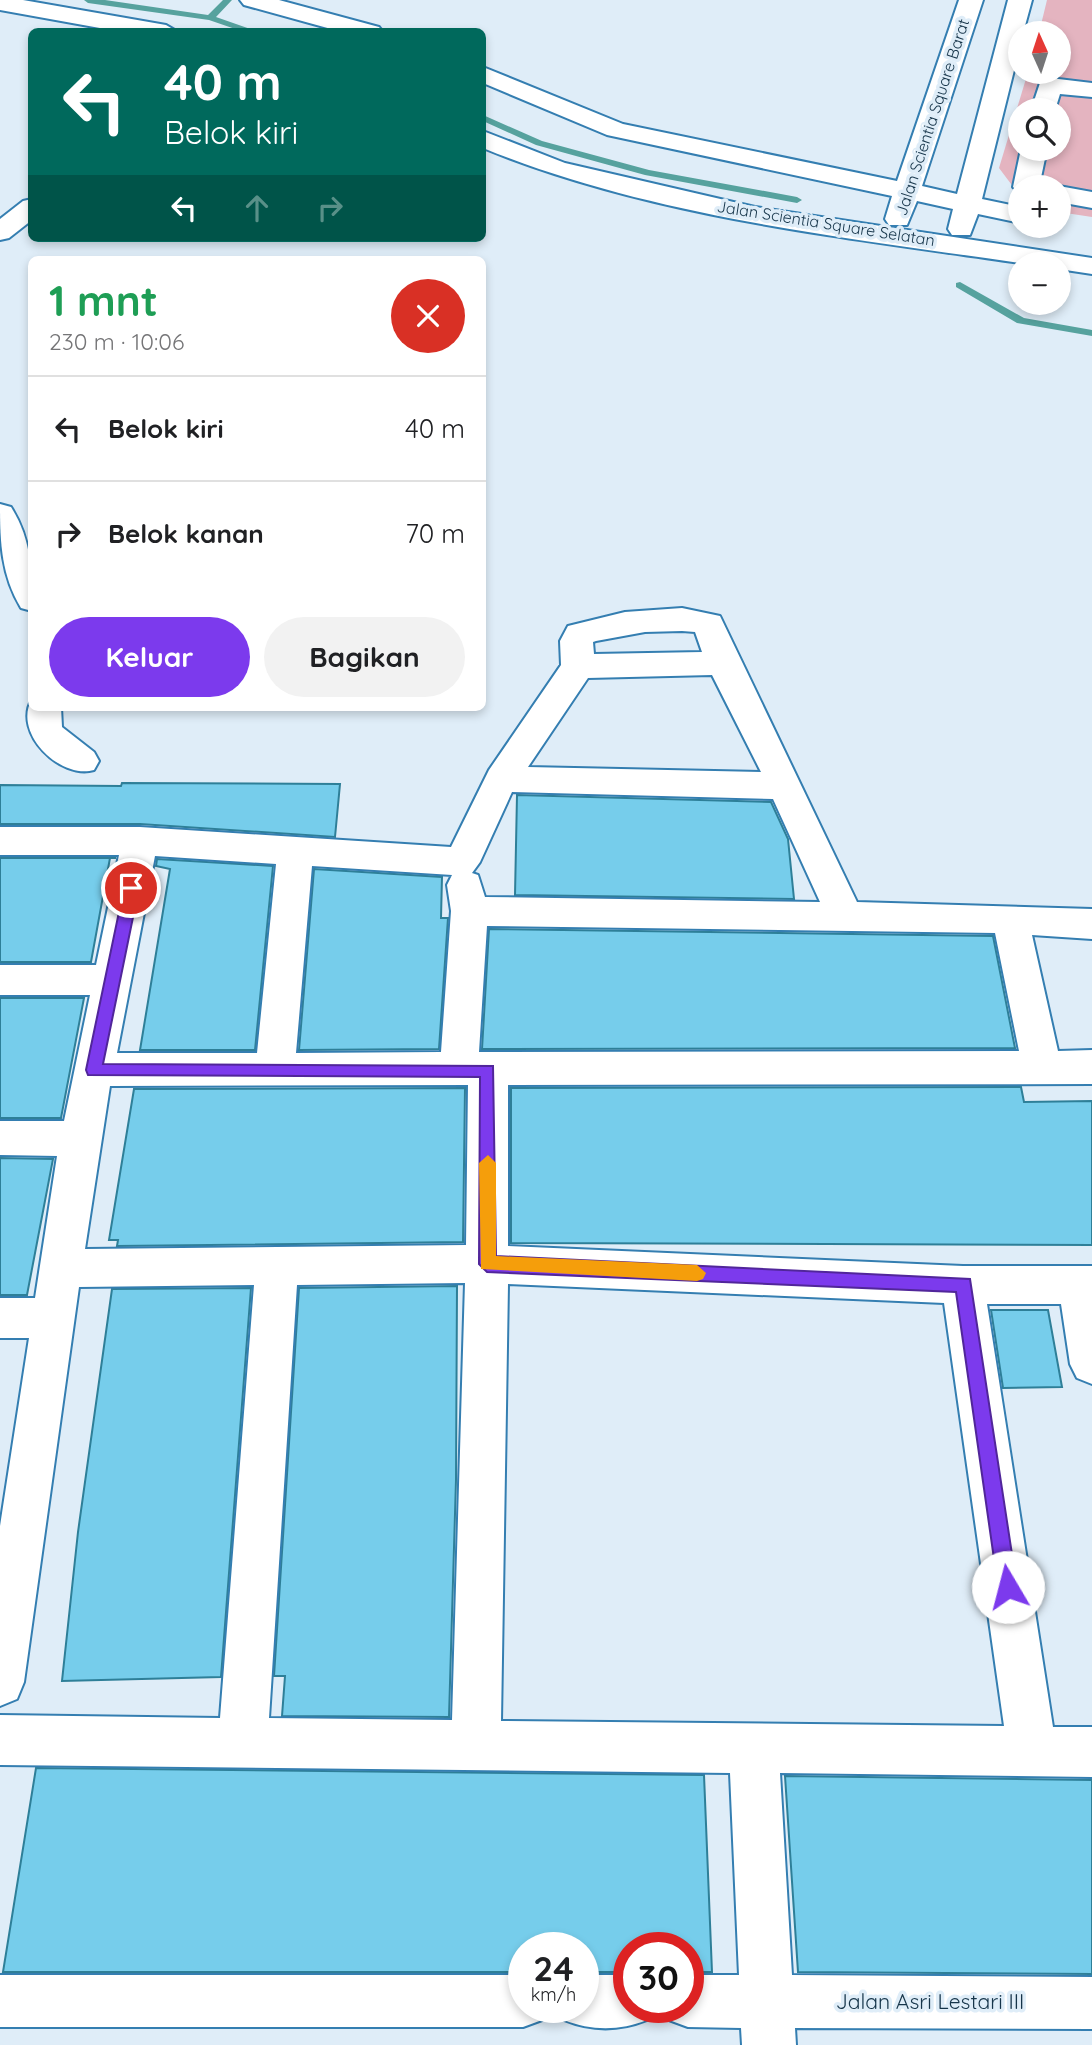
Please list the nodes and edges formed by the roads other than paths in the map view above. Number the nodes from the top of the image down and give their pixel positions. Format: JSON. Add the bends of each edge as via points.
{"nodes":[{"id":1,"x":252,"y":0,"type":"edge"},
{"id":2,"x":971,"y":0,"type":"edge"},
{"id":3,"x":1020,"y":0,"type":"edge"},
{"id":4,"x":0,"y":3,"type":"edge"},
{"id":5,"x":143,"y":28,"type":"edge"},
{"id":6,"x":356,"y":28,"type":"edge"},
{"id":7,"x":486,"y":75,"type":"edge"},
{"id":8,"x":1092,"y":90,"type":"edge"},
{"id":9,"x":1046,"y":98,"type":"edge"},
{"id":10,"x":486,"y":140,"type":"edge"},
{"id":11,"x":907,"y":194,"type":"junction"},
{"id":12,"x":1071,"y":196,"type":"edge"},
{"id":13,"x":1092,"y":200,"type":"edge"},
{"id":14,"x":969,"y":207,"type":"junction"},
{"id":15,"x":28,"y":210,"type":"edge"},
{"id":16,"x":1008,"y":213,"type":"edge"},
{"id":17,"x":0,"y":232,"type":"edge"},
{"id":18,"x":893,"y":234,"type":"junction"},
{"id":19,"x":955,"y":244,"type":"junction"},
{"id":20,"x":1092,"y":266,"type":"edge"},
{"id":21,"x":0,"y":514,"type":"edge"},
{"id":22,"x":28,"y":589,"type":"edge"},
{"id":23,"x":43,"y":711,"type":"edge"},
{"id":24,"x":82,"y":761,"type":"dead end"},
{"id":25,"x":501,"y":779,"type":"junction"},
{"id":26,"x":785,"y":786,"type":"junction"},
{"id":27,"x":0,"y":841,"type":"edge"},
{"id":28,"x":140,"y":841,"type":"junction"},
{"id":29,"x":295,"y":851,"type":"junction"},
{"id":30,"x":462,"y":862,"type":"junction"},
{"id":31,"x":469,"y":911,"type":"junction"},
{"id":32,"x":845,"y":916,"type":"junction"},
{"id":33,"x":1010,"y":919,"type":"junction"},
{"id":34,"x":1092,"y":924,"type":"edge"},
{"id":35,"x":0,"y":980,"type":"edge"},
{"id":36,"x":113,"y":981,"type":"junction"},
{"id":37,"x":1042,"y":1065,"type":"junction"},
{"id":38,"x":1092,"y":1067,"type":"edge"},
{"id":39,"x":275,"y":1069,"type":"junction"},
{"id":40,"x":473,"y":1069,"type":"junction"},
{"id":41,"x":94,"y":1070,"type":"junction"},
{"id":42,"x":0,"y":1138,"type":"edge"},
{"id":43,"x":80,"y":1139,"type":"junction"},
{"id":44,"x":487,"y":1264,"type":"junction"},
{"id":45,"x":277,"y":1265,"type":"junction"},
{"id":46,"x":59,"y":1268,"type":"junction"},
{"id":47,"x":963,"y":1285,"type":"junction"},
{"id":48,"x":1086,"y":1285,"type":"edge"},
{"id":49,"x":0,"y":1318,"type":"edge"},
{"id":50,"x":53,"y":1318,"type":"junction"},
{"id":51,"x":1092,"y":1364,"type":"edge"},
{"id":52,"x":12,"y":1519,"type":"edge"},
{"id":53,"x":0,"y":1682,"type":"edge"},
{"id":54,"x":0,"y":1740,"type":"edge"},
{"id":55,"x":243,"y":1743,"type":"junction"},
{"id":56,"x":475,"y":1745,"type":"junction"},
{"id":57,"x":754,"y":1748,"type":"junction"},
{"id":58,"x":1032,"y":1752,"type":"junction"},
{"id":59,"x":1092,"y":1752,"type":"edge"},
{"id":60,"x":0,"y":2001,"type":"edge"},
{"id":61,"x":508,"y":2001,"type":"edge"},
{"id":62,"x":1092,"y":2003,"type":"edge"},
{"id":63,"x":704,"y":2005,"type":"edge"},
{"id":64,"x":769,"y":2023,"type":"edge"}],
"edges":[{"from":1,"to":6,"type":"street"},
{"from":2,"to":11,"type":"street","name":"Jalan Scientia Square Barat"},
{"from":3,"to":14,"type":"street"},
{"from":4,"to":5,"type":"street"},
{"from":7,"to":11,"type":"street","via":[[615,131]]},
{"from":8,"to":9,"type":"street","via":[[1050,85]]},
{"from":10,"to":18,"type":"street","name":"Jalan Scientia Square Selatan","via":[[557,169],[755,215]]},
{"from":11,"to":14,"type":"street"},
{"from":11,"to":18,"type":"street","name":"Jalan Scientia Square Barat"},
{"from":12,"to":13,"type":"street"},
{"from":14,"to":16,"type":"street"},
{"from":14,"to":19,"type":"street"},
{"from":15,"to":17,"type":"street"},
{"from":18,"to":19,"type":"street","name":"Jalan Scientia Square Selatan"},
{"from":19,"to":20,"type":"street","name":"Jalan Scientia Square Selatan"},
{"from":21,"to":22,"type":"street"},
{"from":23,"to":24,"type":"street","via":[[41,726],[47,736]]},
{"from":25,"to":26,"type":"street"},
{"from":25,"to":26,"type":"street","via":[[578,666],[576,640],[580,634],[691,618],[708,624]]},
{"from":25,"to":30,"type":"street"},
{"from":26,"to":32,"type":"street"},
{"from":27,"to":28,"type":"street"},
{"from":28,"to":29,"type":"street"},
{"from":28,"to":36,"type":"street"},
{"from":29,"to":30,"type":"street"},
{"from":29,"to":39,"type":"street"},
{"from":30,"to":31,"type":"street"},
{"from":31,"to":32,"type":"street"},
{"from":31,"to":40,"type":"street"},
{"from":32,"to":33,"type":"street"},
{"from":33,"to":34,"type":"street"},
{"from":33,"to":37,"type":"street"},
{"from":35,"to":36,"type":"street"},
{"from":36,"to":41,"type":"street"},
{"from":37,"to":38,"type":"street"},
{"from":37,"to":40,"type":"street"},
{"from":39,"to":40,"type":"street"},
{"from":39,"to":41,"type":"street"},
{"from":40,"to":44,"type":"street"},
{"from":41,"to":43,"type":"street"},
{"from":42,"to":43,"type":"street"},
{"from":43,"to":46,"type":"street"},
{"from":44,"to":45,"type":"street"},
{"from":44,"to":47,"type":"street"},
{"from":44,"to":56,"type":"street"},
{"from":45,"to":46,"type":"street"},
{"from":45,"to":55,"type":"street"},
{"from":46,"to":50,"type":"street"},
{"from":47,"to":48,"type":"street"},
{"from":47,"to":58,"type":"street"},
{"from":48,"to":51,"type":"street"},
{"from":49,"to":50,"type":"street"},
{"from":50,"to":52,"type":"street"},
{"from":52,"to":53,"type":"street"},
{"from":54,"to":55,"type":"street"},
{"from":55,"to":56,"type":"street"},
{"from":56,"to":57,"type":"street"},
{"from":57,"to":58,"type":"street"},
{"from":57,"to":64,"type":"street"},
{"from":58,"to":59,"type":"street"},
{"from":60,"to":61,"type":"street"},
{"from":62,"to":64,"type":"street","name":"Jalan Asri Lestari III"},
{"from":63,"to":64,"type":"street","name":"Jalan Asri Lestari III"}]}
